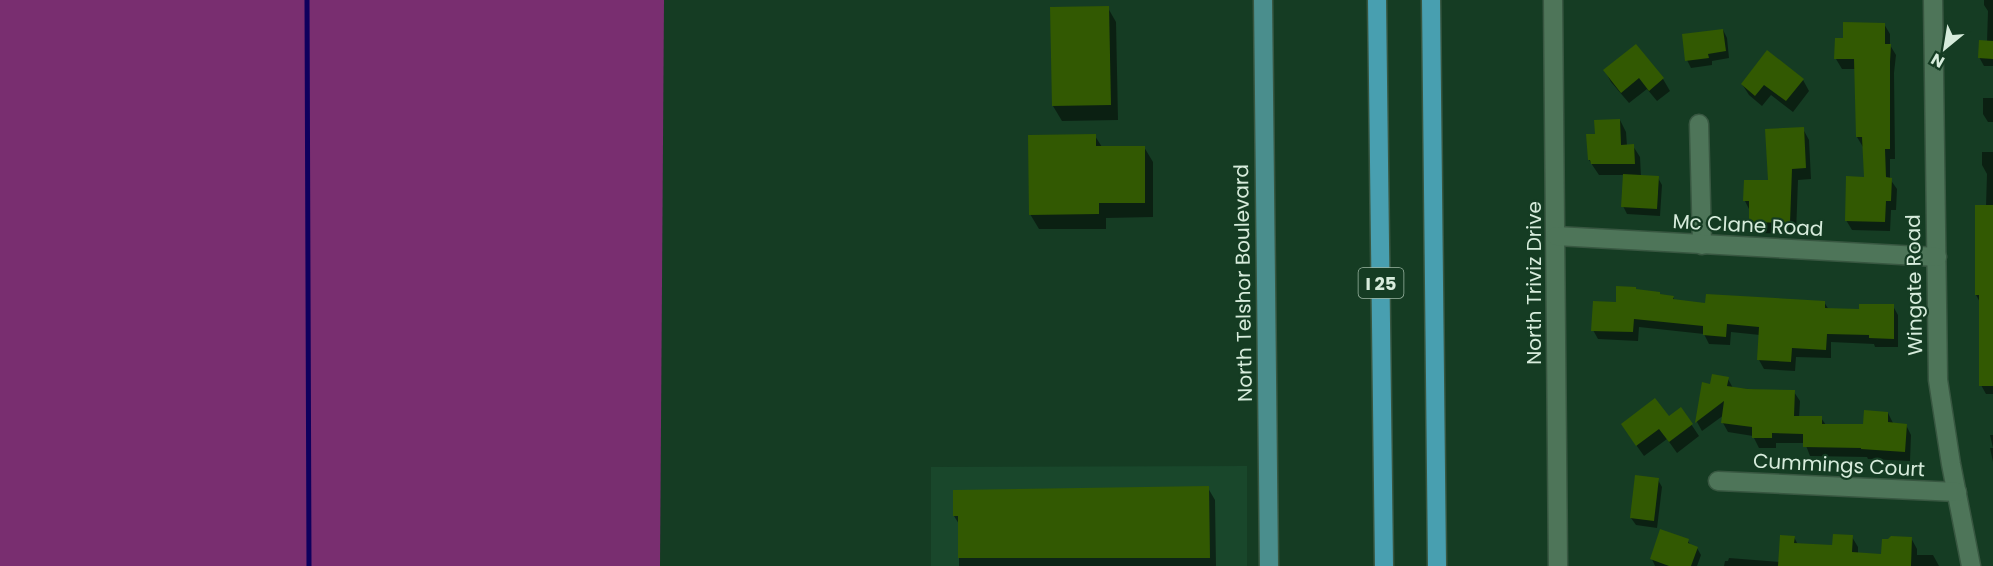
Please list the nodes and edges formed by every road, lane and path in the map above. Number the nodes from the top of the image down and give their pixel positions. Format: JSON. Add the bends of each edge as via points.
{"nodes":[{"id":1,"x":1263,"y":0,"type":"edge"},
{"id":2,"x":1377,"y":0,"type":"edge"},
{"id":3,"x":1431,"y":0,"type":"edge"},
{"id":4,"x":1553,"y":0,"type":"edge"},
{"id":5,"x":1933,"y":0,"type":"edge"},
{"id":6,"x":1699,"y":124,"type":"dead end"},
{"id":7,"x":1556,"y":236,"type":"junction"},
{"id":8,"x":1702,"y":245,"type":"junction"},
{"id":9,"x":1937,"y":257,"type":"junction"},
{"id":10,"x":1718,"y":482,"type":"dead end"},
{"id":11,"x":1957,"y":492,"type":"junction"},
{"id":12,"x":1269,"y":566,"type":"edge"},
{"id":13,"x":1384,"y":566,"type":"edge"},
{"id":14,"x":1437,"y":566,"type":"edge"},
{"id":15,"x":1558,"y":566,"type":"edge"},
{"id":16,"x":1971,"y":566,"type":"edge"}],
"edges":[{"from":1,"to":12,"type":"main road","name":"North Telshor Boulevard"},
{"from":2,"to":13,"type":"highway","number":"I 25"},
{"from":3,"to":14,"type":"highway"},
{"from":4,"to":7,"type":"street","name":"North Triviz Drive"},
{"from":5,"to":9,"type":"street","name":"Wingate Road"},
{"from":6,"to":8,"type":"street"},
{"from":7,"to":8,"type":"street","name":"Mc Clane Road"},
{"from":7,"to":15,"type":"street","name":"North Triviz Drive"},
{"from":8,"to":9,"type":"street","name":"Mc Clane Road"},
{"from":9,"to":11,"type":"street","name":"Wingate Road","via":[[1938,380]]},
{"from":10,"to":11,"type":"street","name":"Cummings Court"},
{"from":11,"to":16,"type":"street","name":"Wingate Road"}]}
